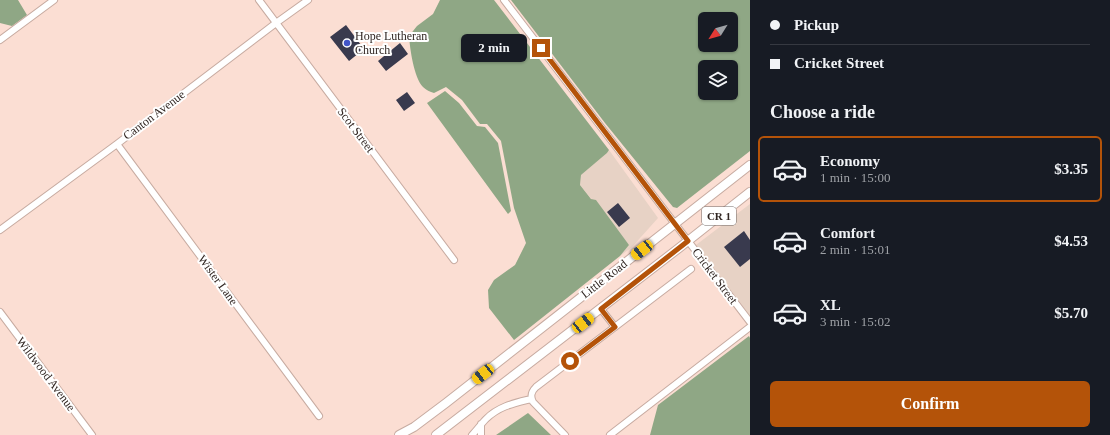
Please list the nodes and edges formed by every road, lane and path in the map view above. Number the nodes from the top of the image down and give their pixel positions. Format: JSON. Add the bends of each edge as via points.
{"nodes":[{"id":1,"x":54,"y":0,"type":"edge"},
{"id":2,"x":259,"y":0,"type":"edge"},
{"id":3,"x":308,"y":0,"type":"edge"},
{"id":4,"x":504,"y":0,"type":"edge"},
{"id":5,"x":276,"y":23,"type":"junction"},
{"id":6,"x":0,"y":40,"type":"edge"},
{"id":7,"x":117,"y":144,"type":"junction"},
{"id":8,"x":750,"y":165,"type":"edge"},
{"id":9,"x":750,"y":192,"type":"edge"},
{"id":10,"x":675,"y":223,"type":"junction"},
{"id":11,"x":0,"y":230,"type":"edge"},
{"id":12,"x":688,"y":241,"type":"junction"},
{"id":13,"x":454,"y":260,"type":"dead end"},
{"id":14,"x":691,"y":269,"type":"dead end"},
{"id":15,"x":601,"y":309,"type":"junction"},
{"id":16,"x":0,"y":312,"type":"edge"},
{"id":17,"x":750,"y":322,"type":"edge"},
{"id":18,"x":615,"y":327,"type":"junction"},
{"id":19,"x":750,"y":327,"type":"edge"},
{"id":20,"x":531,"y":399,"type":"junction"},
{"id":21,"x":319,"y":416,"type":"dead end"},
{"id":22,"x":482,"y":424,"type":"junction"},
{"id":23,"x":92,"y":435,"type":"edge"},
{"id":24,"x":399,"y":435,"type":"edge"},
{"id":25,"x":436,"y":435,"type":"edge"},
{"id":26,"x":472,"y":435,"type":"edge"},
{"id":27,"x":481,"y":435,"type":"edge"},
{"id":28,"x":565,"y":435,"type":"edge"},
{"id":29,"x":610,"y":435,"type":"edge"}],
"edges":[{"from":1,"to":6,"type":"street"},
{"from":2,"to":5,"type":"street","name":"Scot Street"},
{"from":3,"to":5,"type":"street","name":"Canton Avenue"},
{"from":4,"to":10,"type":"street","name":"Cricket Street"},
{"from":5,"to":7,"type":"street","name":"Canton Avenue"},
{"from":5,"to":13,"type":"street","name":"Scot Street"},
{"from":7,"to":11,"type":"street","name":"Canton Avenue"},
{"from":7,"to":21,"type":"street","name":"Wister Lane"},
{"from":8,"to":10,"type":"main road","name":"Little Road","number":"CR 1"},
{"from":9,"to":12,"type":"main road","name":"Little Road","number":"CR 1"},
{"from":10,"to":12,"type":"street","name":"Cricket Street"},
{"from":10,"to":24,"type":"main road","name":"Little Road","number":"CR 1","via":[[446,403]]},
{"from":12,"to":15,"type":"main road","name":"Little Road","number":"CR 1"},
{"from":12,"to":17,"type":"street","name":"Cricket Street"},
{"from":14,"to":18,"type":"street"},
{"from":15,"to":18,"type":"street"},
{"from":15,"to":25,"type":"main road","name":"Little Road","number":"CR 1"},
{"from":16,"to":23,"type":"street","name":"Wildwood Avenue"},
{"from":18,"to":20,"type":"street","via":[[536,387],[532,391]]},
{"from":19,"to":29,"type":"street"},
{"from":20,"to":22,"type":"street","via":[[499,409]]},
{"from":20,"to":28,"type":"street"},
{"from":22,"to":26,"type":"street"},
{"from":22,"to":27,"type":"street"}]}
